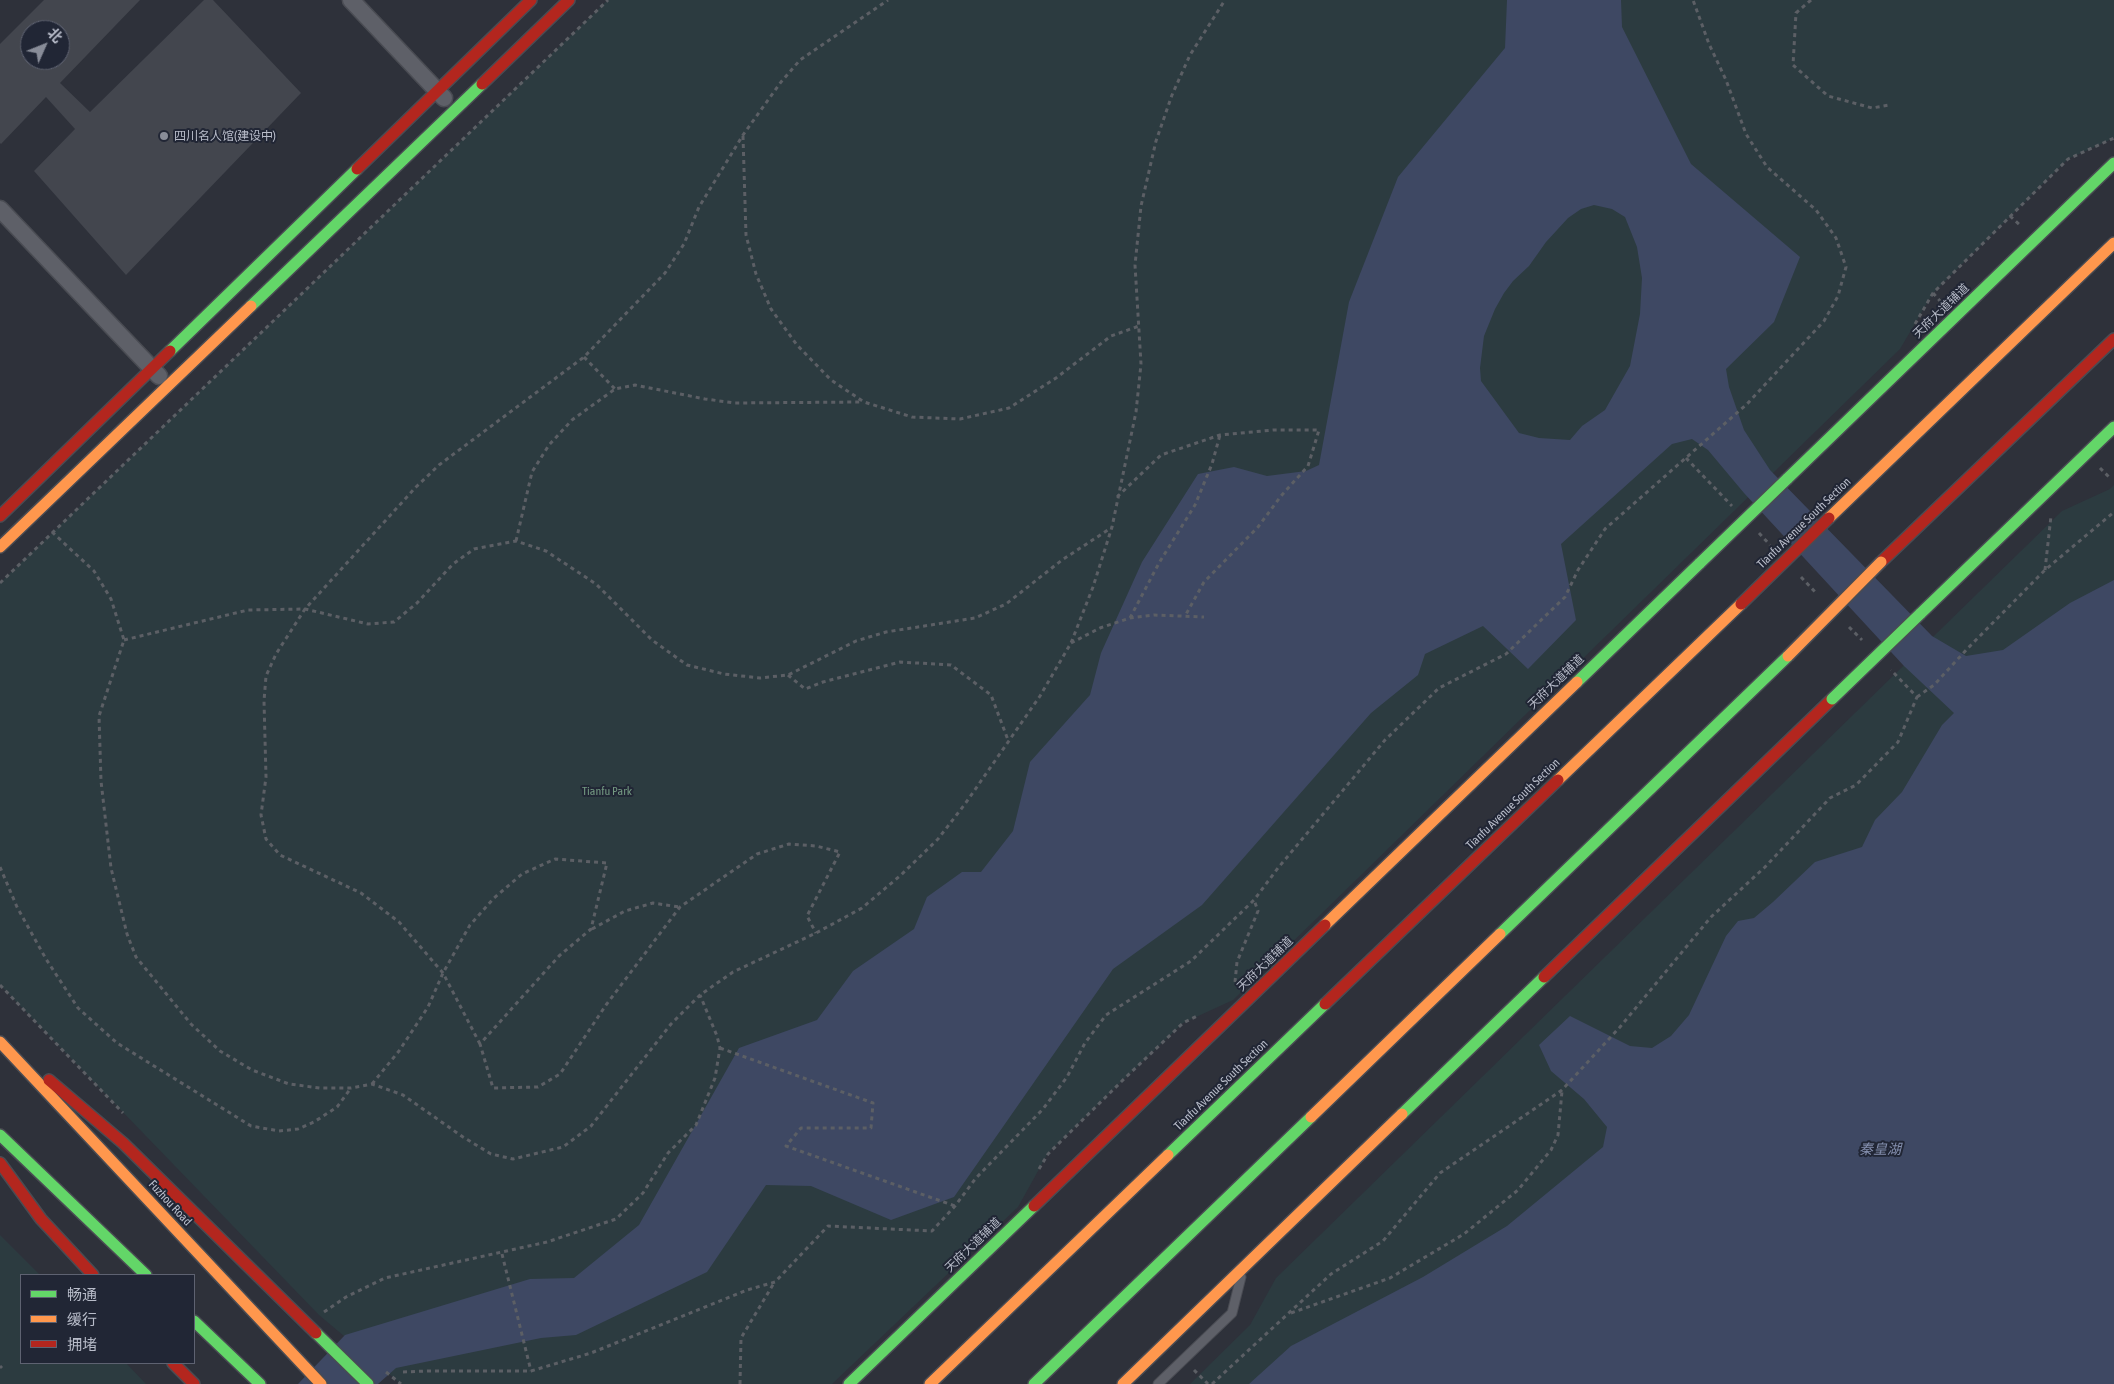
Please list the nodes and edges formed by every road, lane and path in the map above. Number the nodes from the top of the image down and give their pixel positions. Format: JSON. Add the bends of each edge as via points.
{"nodes":[{"id":1,"x":351,"y":0,"type":"edge"},
{"id":2,"x":531,"y":0,"type":"edge"},
{"id":3,"x":569,"y":0,"type":"edge"},
{"id":4,"x":608,"y":0,"type":"edge"},
{"id":5,"x":888,"y":0,"type":"edge"},
{"id":6,"x":1225,"y":0,"type":"edge"},
{"id":7,"x":1693,"y":0,"type":"edge"},
{"id":8,"x":1811,"y":0,"type":"edge"},
{"id":9,"x":437,"y":89,"type":"junction"},
{"id":10,"x":1889,"y":105,"type":"dead end"},
{"id":11,"x":454,"y":112,"type":"junction"},
{"id":12,"x":743,"y":135,"type":"junction"},
{"id":13,"x":2114,"y":138,"type":"edge"},
{"id":14,"x":2114,"y":163,"type":"edge"},
{"id":15,"x":0,"y":210,"type":"edge"},
{"id":16,"x":2114,"y":244,"type":"edge"},
{"id":17,"x":1914,"y":325,"type":"dead end"},
{"id":18,"x":1139,"y":326,"type":"junction"},
{"id":19,"x":2114,"y":339,"type":"edge"},
{"id":20,"x":584,"y":357,"type":"junction"},
{"id":21,"x":152,"y":369,"type":"junction"},
{"id":22,"x":167,"y":386,"type":"junction"},
{"id":23,"x":615,"y":389,"type":"junction"},
{"id":24,"x":864,"y":402,"type":"junction"},
{"id":25,"x":2114,"y":427,"type":"edge"},
{"id":26,"x":1220,"y":434,"type":"junction"},
{"id":27,"x":2097,"y":465,"type":"dead end"},
{"id":28,"x":2110,"y":478,"type":"dead end"},
{"id":29,"x":1117,"y":498,"type":"junction"},
{"id":30,"x":2052,"y":508,"type":"dead end"},
{"id":31,"x":2114,"y":512,"type":"edge"},
{"id":32,"x":0,"y":516,"type":"edge"},
{"id":33,"x":1112,"y":527,"type":"junction"},
{"id":34,"x":52,"y":532,"type":"junction"},
{"id":35,"x":516,"y":541,"type":"junction"},
{"id":36,"x":0,"y":547,"type":"edge"},
{"id":37,"x":2045,"y":570,"type":"junction"},
{"id":38,"x":0,"y":582,"type":"edge"},
{"id":39,"x":305,"y":609,"type":"junction"},
{"id":40,"x":1185,"y":616,"type":"junction"},
{"id":41,"x":1204,"y":617,"type":"dead end"},
{"id":42,"x":1130,"y":618,"type":"junction"},
{"id":43,"x":124,"y":640,"type":"junction"},
{"id":44,"x":1071,"y":643,"type":"junction"},
{"id":45,"x":788,"y":675,"type":"junction"},
{"id":46,"x":1917,"y":697,"type":"dead end"},
{"id":47,"x":1008,"y":740,"type":"junction"},
{"id":48,"x":0,"y":867,"type":"edge"},
{"id":49,"x":1254,"y":900,"type":"junction"},
{"id":50,"x":680,"y":907,"type":"junction"},
{"id":51,"x":591,"y":929,"type":"junction"},
{"id":52,"x":816,"y":933,"type":"junction"},
{"id":53,"x":443,"y":973,"type":"junction"},
{"id":54,"x":1234,"y":990,"type":"dead end"},
{"id":55,"x":700,"y":995,"type":"junction"},
{"id":56,"x":1620,"y":1027,"type":"dead end"},
{"id":57,"x":0,"y":1038,"type":"edge"},
{"id":58,"x":0,"y":1042,"type":"edge"},
{"id":59,"x":480,"y":1044,"type":"junction"},
{"id":60,"x":720,"y":1048,"type":"junction"},
{"id":61,"x":372,"y":1084,"type":"junction"},
{"id":62,"x":351,"y":1088,"type":"junction"},
{"id":63,"x":1562,"y":1090,"type":"junction"},
{"id":64,"x":0,"y":1135,"type":"edge"},
{"id":65,"x":0,"y":1163,"type":"edge"},
{"id":66,"x":955,"y":1206,"type":"junction"},
{"id":67,"x":502,"y":1254,"type":"junction"},
{"id":68,"x":1244,"y":1266,"type":"junction"},
{"id":69,"x":92,"y":1274,"type":"edge"},
{"id":70,"x":145,"y":1274,"type":"edge"},
{"id":71,"x":775,"y":1282,"type":"junction"},
{"id":72,"x":1290,"y":1314,"type":"junction"},
{"id":73,"x":319,"y":1316,"type":"dead end"},
{"id":74,"x":195,"y":1322,"type":"edge"},
{"id":75,"x":174,"y":1364,"type":"edge"},
{"id":76,"x":1194,"y":1370,"type":"dead end"},
{"id":77,"x":531,"y":1371,"type":"junction"},
{"id":78,"x":403,"y":1372,"type":"dead end"},
{"id":79,"x":357,"y":1374,"type":"junction"},
{"id":80,"x":194,"y":1384,"type":"edge"},
{"id":81,"x":260,"y":1384,"type":"edge"},
{"id":82,"x":321,"y":1384,"type":"edge"},
{"id":83,"x":368,"y":1384,"type":"edge"},
{"id":84,"x":374,"y":1384,"type":"edge"},
{"id":85,"x":740,"y":1384,"type":"edge"},
{"id":86,"x":849,"y":1384,"type":"edge"},
{"id":87,"x":930,"y":1384,"type":"edge"},
{"id":88,"x":1034,"y":1384,"type":"edge"},
{"id":89,"x":1122,"y":1384,"type":"edge"},
{"id":90,"x":1158,"y":1384,"type":"edge"},
{"id":91,"x":1208,"y":1384,"type":"edge"},
{"id":92,"x":1212,"y":1384,"type":"edge"}],
"edges":[{"from":1,"to":9,"type":"street"},
{"from":2,"to":9,"type":"main road"},
{"from":3,"to":11,"type":"main road"},
{"from":4,"to":34,"type":"path"},
{"from":5,"to":12,"type":"path","via":[[800,60]]},
{"from":6,"to":18,"type":"path","via":[[1190,55],[1156,140],[1141,206],[1135,265]]},
{"from":7,"to":49,"type":"path","via":[[1746,134],[1767,167],[1816,210],[1836,238],[1846,267],[1838,296],[1824,321],[1747,404],[1606,529],[1578,570],[1565,597],[1506,654],[1439,688],[1385,740]]},
{"from":8,"to":10,"type":"path","via":[[1796,13],[1793,65],[1828,96],[1872,108]]},
{"from":9,"to":11,"type":"street"},
{"from":9,"to":21,"type":"main road"},
{"from":11,"to":22,"type":"main road"},
{"from":12,"to":20,"type":"path","via":[[699,207],[684,244],[665,273]]},
{"from":12,"to":24,"type":"path","via":[[746,235],[756,274],[771,309],[797,345],[831,380]]},
{"from":13,"to":17,"type":"path","via":[[2068,159],[1933,293]]},
{"from":14,"to":86,"type":"main road","name":"天府大道辅道","bridge":true},
{"from":15,"to":21,"type":"street"},
{"from":16,"to":87,"type":"main road","name":"Tianfu Avenue South Section","bridge":true},
{"from":18,"to":24,"type":"path","via":[[1111,336],[1056,378],[1009,408],[960,419],[912,417]]},
{"from":18,"to":29,"type":"path","via":[[1142,364]]},
{"from":19,"to":88,"type":"main road","bridge":true},
{"from":20,"to":23,"type":"path"},
{"from":20,"to":39,"type":"path","via":[[439,465]]},
{"from":21,"to":22,"type":"street"},
{"from":21,"to":32,"type":"main road"},
{"from":22,"to":36,"type":"main road"},
{"from":23,"to":24,"type":"path","via":[[635,385],[735,403]]},
{"from":23,"to":35,"type":"path","via":[[572,420],[549,445],[532,472]]},
{"from":25,"to":68,"type":"main road","bridge":true},
{"from":26,"to":29,"type":"path","via":[[1161,455]]},
{"from":26,"to":40,"type":"path","via":[[1319,430],[1308,466],[1280,496],[1258,527],[1204,582]]},
{"from":26,"to":42,"type":"path","via":[[1195,505]]},
{"from":27,"to":28,"type":"path"},
{"from":29,"to":33,"type":"path"},
{"from":30,"to":37,"type":"path"},
{"from":31,"to":37,"type":"path"},
{"from":33,"to":44,"type":"path"},
{"from":33,"to":45,"type":"path","via":[[1062,560],[1006,604],[975,618],[886,632],[856,641]]},
{"from":34,"to":38,"type":"path"},
{"from":34,"to":43,"type":"path","via":[[94,571],[111,599]]},
{"from":35,"to":39,"type":"path","via":[[474,550],[453,564],[417,604],[394,622],[368,624]]},
{"from":35,"to":45,"type":"path","via":[[546,551],[596,584],[652,640],[687,665],[760,678]]},
{"from":37,"to":46,"type":"path","via":[[1934,685]]},
{"from":39,"to":43,"type":"path","via":[[248,610]]},
{"from":39,"to":53,"type":"path","via":[[266,676],[266,777],[261,815],[266,839],[280,855],[361,893],[399,922]]},
{"from":40,"to":41,"type":"path"},
{"from":40,"to":42,"type":"path"},
{"from":42,"to":44,"type":"path"},
{"from":43,"to":62,"type":"path","via":[[99,716],[101,771],[111,868],[136,957],[191,1024],[220,1051],[252,1070],[289,1084]]},
{"from":44,"to":47,"type":"path","via":[[1040,696]]},
{"from":45,"to":47,"type":"path","via":[[804,689],[900,662],[951,665],[991,695]]},
{"from":47,"to":52,"type":"path","via":[[938,839],[862,908]]},
{"from":48,"to":62,"type":"path","via":[[17,907],[78,1008],[116,1043],[251,1126],[278,1131],[298,1129],[337,1107]]},
{"from":49,"to":54,"type":"path","via":[[1258,912],[1237,962]]},
{"from":49,"to":66,"type":"path","via":[[1191,961],[1106,1015],[1043,1109],[976,1178]]},
{"from":50,"to":51,"type":"path","via":[[653,903],[625,911]]},
{"from":50,"to":52,"type":"path","via":[[757,854],[789,844],[816,846],[840,852],[807,916]]},
{"from":50,"to":59,"type":"path","via":[[606,1005],[560,1074],[538,1087],[493,1088]]},
{"from":51,"to":53,"type":"path","via":[[607,863],[555,859],[522,874],[494,898],[470,925]]},
{"from":51,"to":59,"type":"path","via":[[559,956]]},
{"from":52,"to":55,"type":"path","via":[[733,972]]},
{"from":53,"to":59,"type":"path"},
{"from":53,"to":61,"type":"path","via":[[423,1014]]},
{"from":55,"to":60,"type":"path"},
{"from":55,"to":61,"type":"path","via":[[670,1024],[591,1126],[562,1147],[513,1159],[491,1154],[403,1095]]},
{"from":56,"to":63,"type":"path"},
{"from":57,"to":79,"type":"main road","via":[[123,1143]]},
{"from":58,"to":82,"type":"main road","name":"Fuzhou Road"},
{"from":60,"to":66,"type":"path","via":[[873,1103],[871,1128],[801,1128],[786,1146]]},
{"from":60,"to":67,"type":"path","via":[[715,1078],[696,1125],[668,1152],[643,1194],[616,1218]]},
{"from":61,"to":62,"type":"path"},
{"from":63,"to":72,"type":"path","via":[[1440,1173],[1383,1240],[1331,1274]]},
{"from":63,"to":72,"type":"path","via":[[1558,1135],[1551,1150],[1518,1190],[1464,1234],[1390,1278]]},
{"from":64,"to":70,"type":"main road"},
{"from":65,"to":69,"type":"main road","via":[[41,1219]]},
{"from":66,"to":71,"type":"path","via":[[932,1231],[828,1226]]},
{"from":67,"to":73,"type":"path","via":[[385,1278],[346,1297]]},
{"from":67,"to":77,"type":"path"},
{"from":68,"to":89,"type":"main road"},
{"from":68,"to":90,"type":"lane","via":[[1232,1313]]},
{"from":71,"to":77,"type":"path","via":[[747,1290],[591,1353]]},
{"from":71,"to":85,"type":"path","via":[[741,1338]]},
{"from":72,"to":92,"type":"path"},
{"from":74,"to":81,"type":"main road"},
{"from":75,"to":80,"type":"main road"},
{"from":76,"to":91,"type":"path"},
{"from":77,"to":78,"type":"path"},
{"from":79,"to":83,"type":"main road"},
{"from":79,"to":84,"type":"main road"}]}
